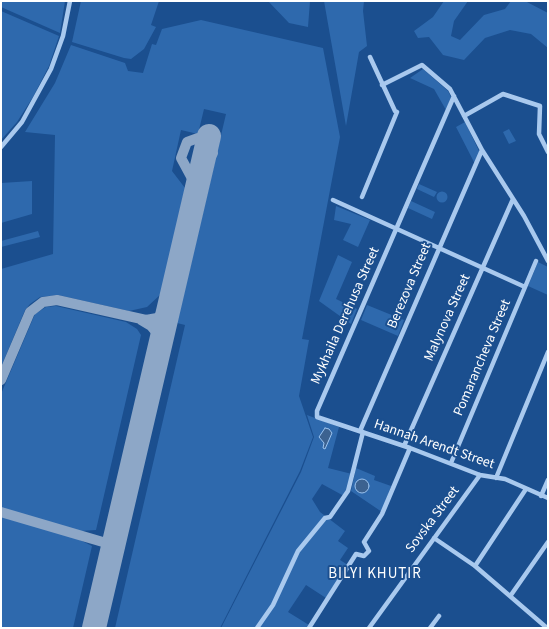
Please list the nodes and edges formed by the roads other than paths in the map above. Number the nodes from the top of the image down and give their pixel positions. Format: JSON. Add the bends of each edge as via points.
{"nodes":[{"id":1,"x":70,"y":1,"type":"edge"},
{"id":2,"x":370,"y":57,"type":"dead end"},
{"id":3,"x":382,"y":85,"type":"junction"},
{"id":4,"x":454,"y":96,"type":"junction"},
{"id":5,"x":464,"y":116,"type":"junction"},
{"id":6,"x":1,"y":147,"type":"edge"},
{"id":7,"x":482,"y":150,"type":"junction"},
{"id":8,"x":547,"y":151,"type":"edge"},
{"id":9,"x":362,"y":196,"type":"dead end"},
{"id":10,"x":514,"y":199,"type":"junction"},
{"id":11,"x":333,"y":200,"type":"dead end"},
{"id":12,"x":396,"y":229,"type":"junction"},
{"id":13,"x":439,"y":248,"type":"junction"},
{"id":14,"x":536,"y":261,"type":"dead end"},
{"id":15,"x":548,"y":261,"type":"edge"},
{"id":16,"x":482,"y":269,"type":"junction"},
{"id":17,"x":525,"y":287,"type":"junction"},
{"id":18,"x":548,"y":352,"type":"edge"},
{"id":19,"x":317,"y":411,"type":"joint"},
{"id":20,"x":362,"y":432,"type":"junction"},
{"id":21,"x":404,"y":446,"type":"junction"},
{"id":22,"x":410,"y":448,"type":"junction"},
{"id":23,"x":451,"y":463,"type":"junction"},
{"id":24,"x":480,"y":475,"type":"junction"},
{"id":25,"x":496,"y":478,"type":"junction"},
{"id":26,"x":548,"y":480,"type":"edge"},
{"id":27,"x":526,"y":490,"type":"junction"},
{"id":28,"x":542,"y":496,"type":"junction"},
{"id":29,"x":548,"y":498,"type":"edge"},
{"id":30,"x":434,"y":538,"type":"junction"},
{"id":31,"x":548,"y":542,"type":"edge"},
{"id":32,"x":475,"y":566,"type":"junction"},
{"id":33,"x":511,"y":595,"type":"junction"},
{"id":34,"x":439,"y":616,"type":"dead end"},
{"id":35,"x":547,"y":627,"type":"edge"},
{"id":36,"x":258,"y":628,"type":"edge"},
{"id":37,"x":309,"y":628,"type":"edge"},
{"id":38,"x":369,"y":628,"type":"edge"},
{"id":39,"x":430,"y":628,"type":"edge"}],
"edges":[{"from":1,"to":6,"type":"street","via":[[63,36],[51,69],[22,122]]},
{"from":2,"to":3,"type":"street"},
{"from":3,"to":4,"type":"street","via":[[422,65]]},
{"from":3,"to":9,"type":"street","via":[[398,112]]},
{"from":4,"to":5,"type":"street"},
{"from":4,"to":12,"type":"street","name":"Mykhaila Derehusa Street"},
{"from":5,"to":7,"type":"street"},
{"from":5,"to":8,"type":"street","via":[[503,94],[540,106],[539,134]]},
{"from":7,"to":10,"type":"street"},
{"from":7,"to":13,"type":"street","name":"Berezova Street"},
{"from":10,"to":15,"type":"street"},
{"from":10,"to":16,"type":"street","name":"Malynova Street"},
{"from":11,"to":12,"type":"street"},
{"from":12,"to":13,"type":"street"},
{"from":12,"to":19,"type":"street","name":"Mykhaila Derehusa Street"},
{"from":13,"to":16,"type":"street"},
{"from":13,"to":20,"type":"street","name":"Berezova Street"},
{"from":14,"to":17,"type":"street","name":"Pomarancheva Street"},
{"from":16,"to":17,"type":"street"},
{"from":16,"to":21,"type":"street","name":"Malynova Street"},
{"from":17,"to":23,"type":"street","name":"Pomarancheva Street"},
{"from":18,"to":25,"type":"street"},
{"from":19,"to":20,"type":"street","name":"Hannah Arendt Street","via":[[317,417]]},
{"from":20,"to":21,"type":"street","name":"Hannah Arendt Street"},
{"from":20,"to":36,"type":"street","name":"Berezova Street","via":[[348,491],[330,517],[325,518],[298,551],[278,597]]},
{"from":21,"to":22,"type":"street","name":"Hannah Arendt Street"},
{"from":22,"to":23,"type":"street","name":"Hannah Arendt Street"},
{"from":22,"to":37,"type":"street","via":[[382,514],[364,542],[369,551],[364,556],[356,554]]},
{"from":23,"to":24,"type":"street","name":"Hannah Arendt Street"},
{"from":24,"to":25,"type":"street","name":"Hannah Arendt Street"},
{"from":24,"to":30,"type":"street","name":"Sovska Street"},
{"from":25,"to":27,"type":"street","name":"Hannah Arendt Street","via":[[506,478]]},
{"from":26,"to":28,"type":"street"},
{"from":27,"to":28,"type":"street","name":"Hannah Arendt Street"},
{"from":27,"to":32,"type":"street"},
{"from":28,"to":29,"type":"street","name":"Hannah Arendt Street"},
{"from":30,"to":32,"type":"street"},
{"from":30,"to":38,"type":"street","name":"Sovska Street"},
{"from":31,"to":33,"type":"street"},
{"from":32,"to":33,"type":"street"},
{"from":33,"to":35,"type":"street"},
{"from":34,"to":39,"type":"street"}]}
